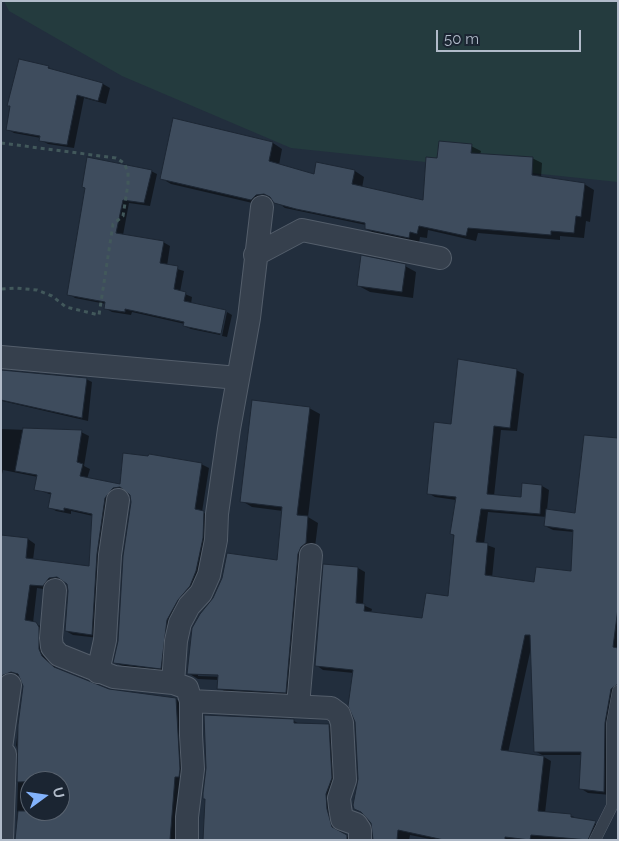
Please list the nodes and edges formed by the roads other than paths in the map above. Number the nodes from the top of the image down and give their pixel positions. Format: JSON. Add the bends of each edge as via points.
{"nodes":[{"id":1,"x":262,"y":207,"type":"dead end"},
{"id":2,"x":255,"y":255,"type":"junction"},
{"id":3,"x":440,"y":258,"type":"dead end"},
{"id":4,"x":1,"y":357,"type":"edge"},
{"id":5,"x":238,"y":378,"type":"junction"},
{"id":6,"x":118,"y":500,"type":"dead end"},
{"id":7,"x":311,"y":554,"type":"dead end"},
{"id":8,"x":55,"y":590,"type":"dead end"},
{"id":9,"x":98,"y":672,"type":"junction"},
{"id":10,"x":173,"y":683,"type":"junction"},
{"id":11,"x":10,"y":685,"type":"dead end"},
{"id":12,"x":618,"y":691,"type":"edge"},
{"id":13,"x":192,"y":701,"type":"junction"},
{"id":14,"x":298,"y":706,"type":"junction"},
{"id":15,"x":1,"y":749,"type":"edge"},
{"id":16,"x":2,"y":840,"type":"edge"},
{"id":17,"x":187,"y":840,"type":"edge"},
{"id":18,"x":360,"y":840,"type":"edge"},
{"id":19,"x":595,"y":840,"type":"edge"}],
"edges":[{"from":1,"to":2,"type":"street"},
{"from":2,"to":3,"type":"street","via":[[302,230]]},
{"from":2,"to":5,"type":"street","via":[[253,289]]},
{"from":4,"to":5,"type":"street"},
{"from":5,"to":10,"type":"street","via":[[209,575],[180,623]]},
{"from":6,"to":9,"type":"street","via":[[110,555],[105,640]]},
{"from":7,"to":14,"type":"street"},
{"from":8,"to":9,"type":"street","via":[[52,647],[59,655]]},
{"from":9,"to":10,"type":"street","via":[[114,677]]},
{"from":10,"to":13,"type":"street","via":[[187,688]]},
{"from":11,"to":15,"type":"street"},
{"from":12,"to":19,"type":"lane","via":[[612,724],[612,806]]},
{"from":13,"to":14,"type":"street"},
{"from":13,"to":17,"type":"street","via":[[193,769]]},
{"from":14,"to":18,"type":"street","via":[[331,708],[339,714],[345,780],[339,798],[342,819],[356,824]]},
{"from":15,"to":16,"type":"street","via":[[5,754]]}]}
